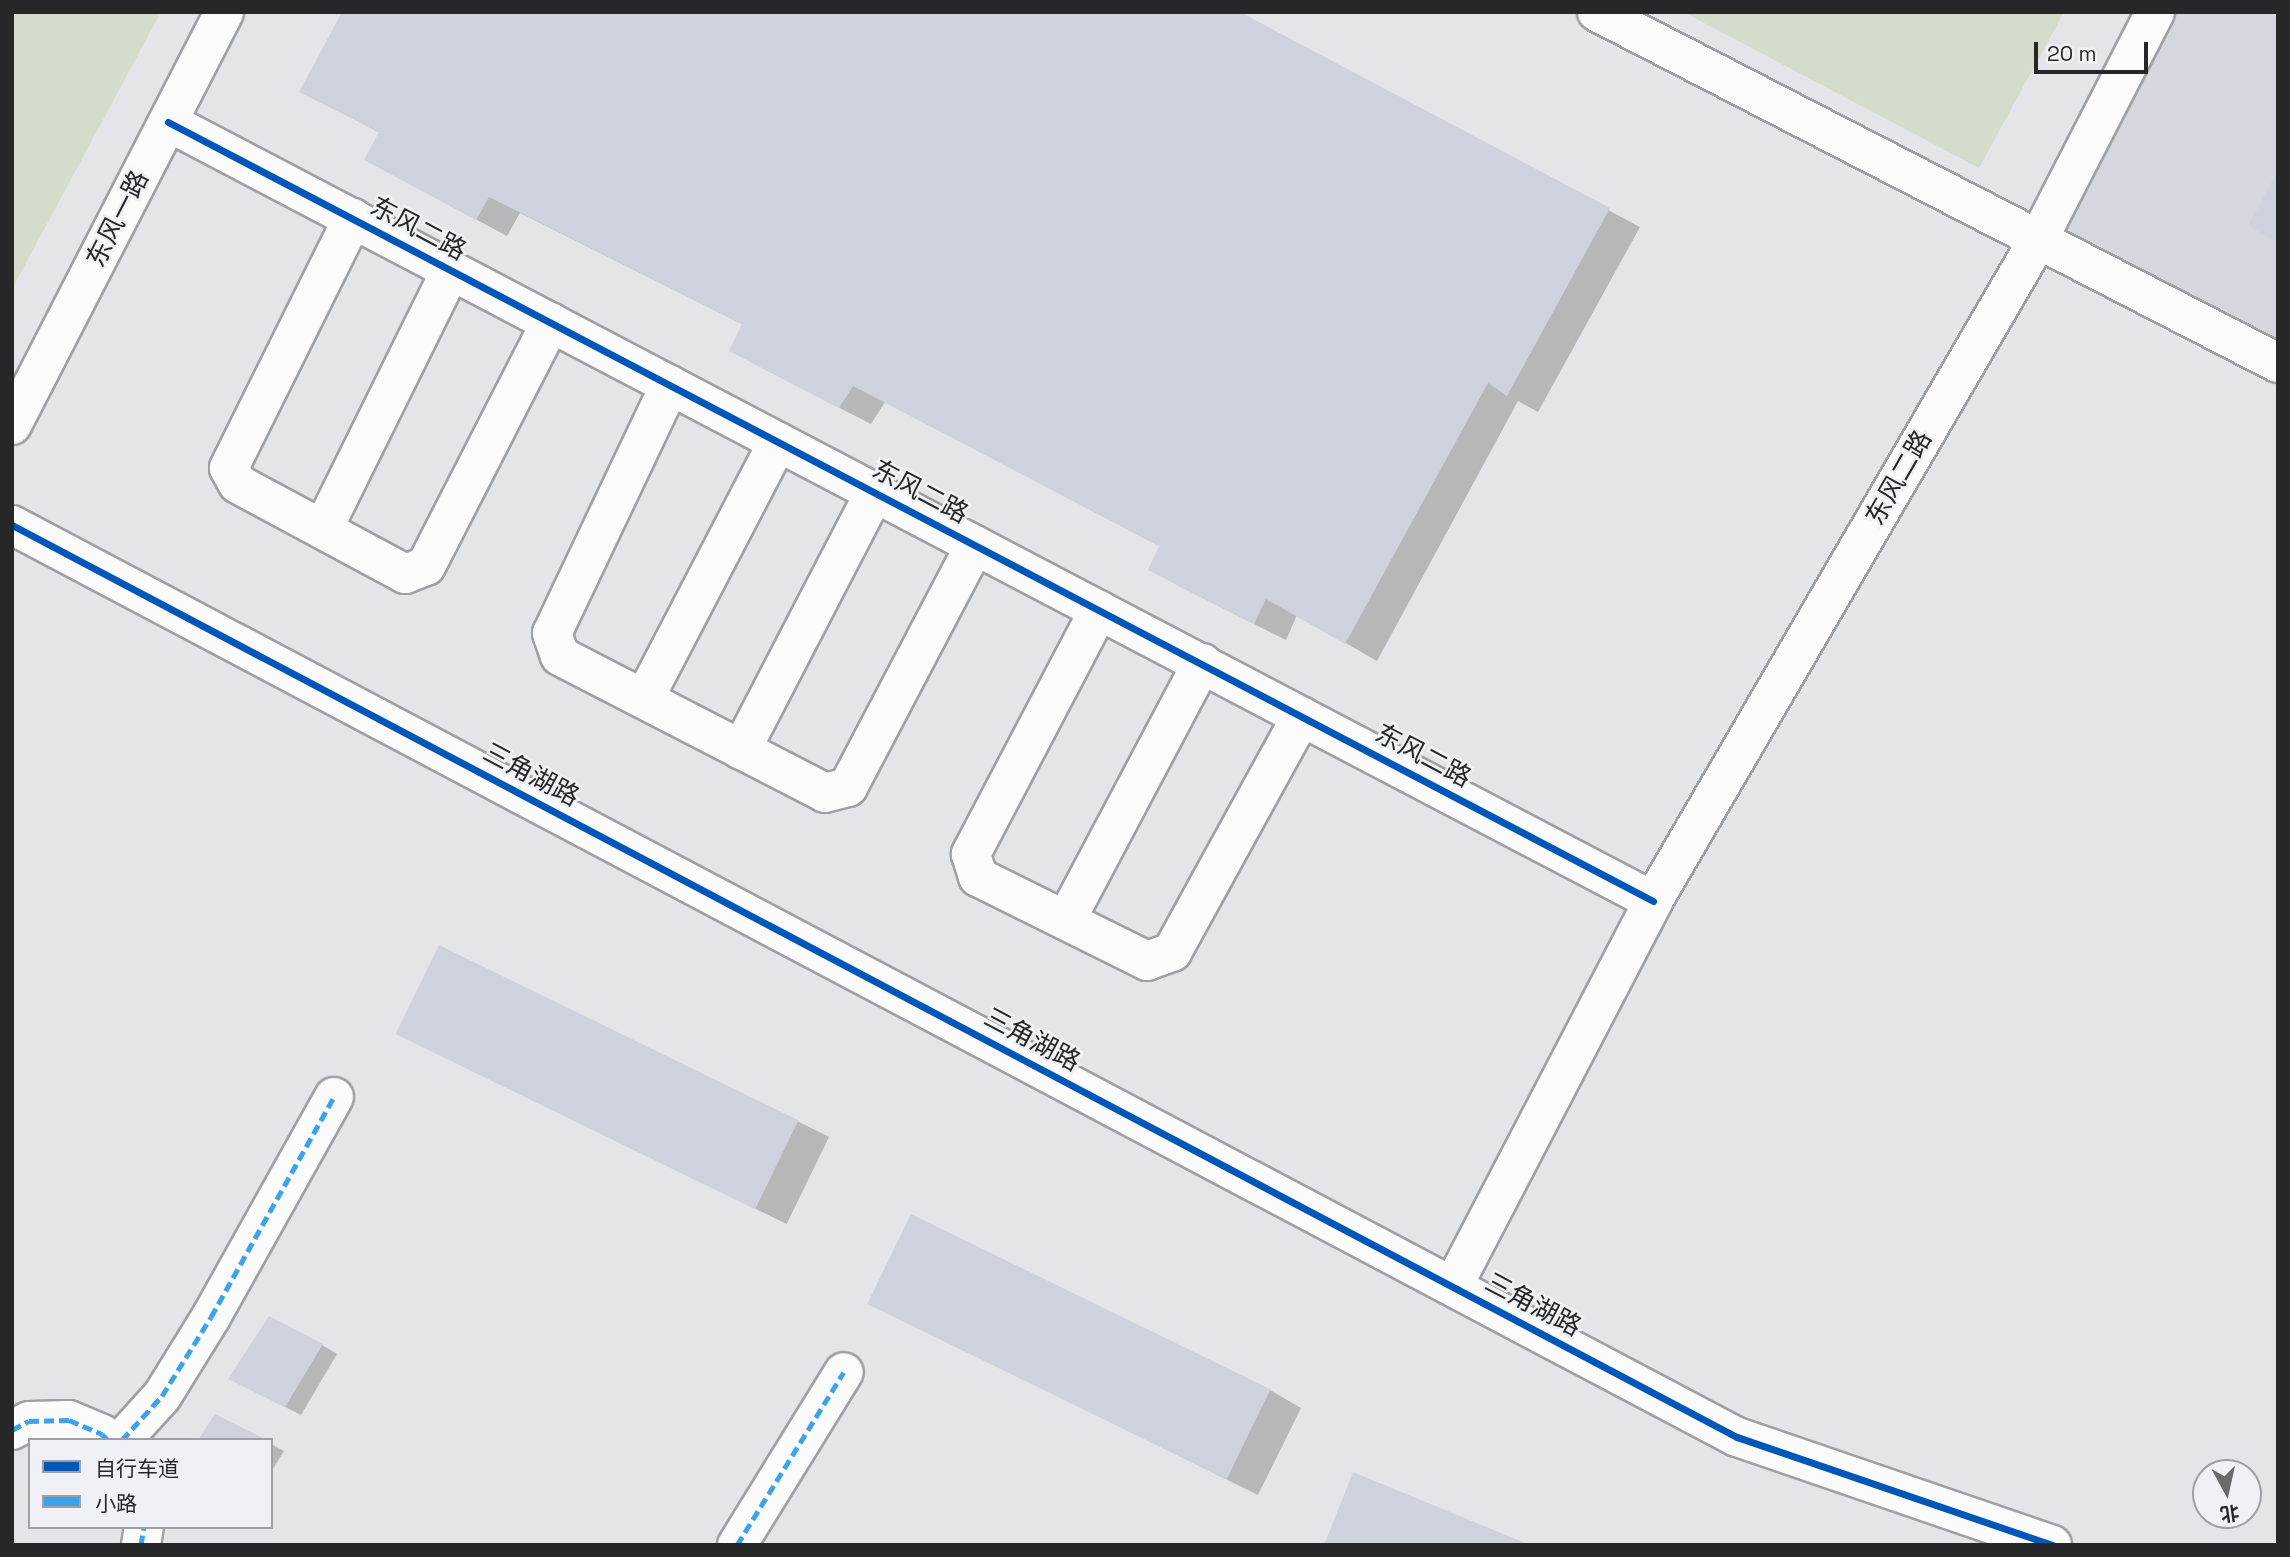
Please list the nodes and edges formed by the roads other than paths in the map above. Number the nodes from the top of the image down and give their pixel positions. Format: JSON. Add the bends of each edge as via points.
{"nodes":[{"id":1,"x":224,"y":12,"type":"edge"},
{"id":2,"x":1597,"y":12,"type":"edge"},
{"id":3,"x":2155,"y":12,"type":"edge"},
{"id":4,"x":168,"y":122,"type":"junction"},
{"id":5,"x":353,"y":218,"type":"junction"},
{"id":6,"x":2039,"y":238,"type":"junction"},
{"id":7,"x":451,"y":270,"type":"junction"},
{"id":8,"x":551,"y":322,"type":"junction"},
{"id":9,"x":2278,"y":363,"type":"edge"},
{"id":10,"x":670,"y":385,"type":"junction"},
{"id":11,"x":12,"y":425,"type":"edge"},
{"id":12,"x":778,"y":442,"type":"junction"},
{"id":13,"x":875,"y":492,"type":"junction"},
{"id":14,"x":12,"y":525,"type":"edge"},
{"id":15,"x":323,"y":529,"type":"junction"},
{"id":16,"x":975,"y":545,"type":"junction"},
{"id":17,"x":1099,"y":610,"type":"junction"},
{"id":18,"x":1202,"y":663,"type":"junction"},
{"id":19,"x":644,"y":699,"type":"junction"},
{"id":20,"x":1302,"y":716,"type":"junction"},
{"id":21,"x":741,"y":750,"type":"junction"},
{"id":22,"x":1653,"y":901,"type":"junction"},
{"id":23,"x":1066,"y":920,"type":"junction"},
{"id":24,"x":334,"y":1097,"type":"dead end"},
{"id":25,"x":1453,"y":1286,"type":"junction"},
{"id":26,"x":844,"y":1372,"type":"dead end"},
{"id":27,"x":12,"y":1430,"type":"edge"},
{"id":28,"x":106,"y":1438,"type":"edge"},
{"id":29,"x":124,"y":1438,"type":"edge"},
{"id":30,"x":737,"y":1545,"type":"edge"},
{"id":31,"x":2052,"y":1545,"type":"edge"}],
"edges":[{"from":1,"to":4,"type":"street","name":"东风一路"},
{"from":2,"to":6,"type":"street"},
{"from":3,"to":6,"type":"street","name":"东风二路"},
{"from":4,"to":5,"type":"street","name":"东风二路"},
{"from":4,"to":11,"type":"street","name":"东风一路"},
{"from":5,"to":7,"type":"street","name":"东风二路"},
{"from":5,"to":15,"type":"street","via":[[229,468],[238,484]]},
{"from":6,"to":9,"type":"street"},
{"from":6,"to":22,"type":"street","name":"东风二路"},
{"from":7,"to":8,"type":"street","name":"东风二路"},
{"from":7,"to":15,"type":"street"},
{"from":8,"to":10,"type":"street","name":"东风二路"},
{"from":8,"to":15,"type":"street","via":[[426,566],[405,574]]},
{"from":10,"to":12,"type":"street","name":"东风二路"},
{"from":10,"to":19,"type":"street","via":[[552,633],[560,656]]},
{"from":12,"to":13,"type":"street","name":"东风二路"},
{"from":12,"to":19,"type":"street"},
{"from":13,"to":16,"type":"street","name":"东风二路"},
{"from":13,"to":21,"type":"street"},
{"from":14,"to":25,"type":"street","name":"三角湖路"},
{"from":16,"to":17,"type":"street","name":"东风二路"},
{"from":16,"to":21,"type":"street","via":[[848,787],[824,793]]},
{"from":17,"to":18,"type":"street","name":"东风二路"},
{"from":17,"to":23,"type":"street","via":[[971,854],[978,877]]},
{"from":18,"to":20,"type":"street","name":"东风二路"},
{"from":18,"to":23,"type":"street"},
{"from":19,"to":21,"type":"street"},
{"from":20,"to":22,"type":"street","name":"东风二路"},
{"from":20,"to":23,"type":"street","via":[[1172,952],[1147,961]]},
{"from":22,"to":25,"type":"street","name":"东风二路"},
{"from":24,"to":29,"type":"street","via":[[211,1317],[162,1396]]},
{"from":25,"to":31,"type":"street","name":"三角湖路","via":[[1737,1437]]},
{"from":26,"to":30,"type":"street"},
{"from":27,"to":28,"type":"street","via":[[29,1421],[69,1420]]}]}
